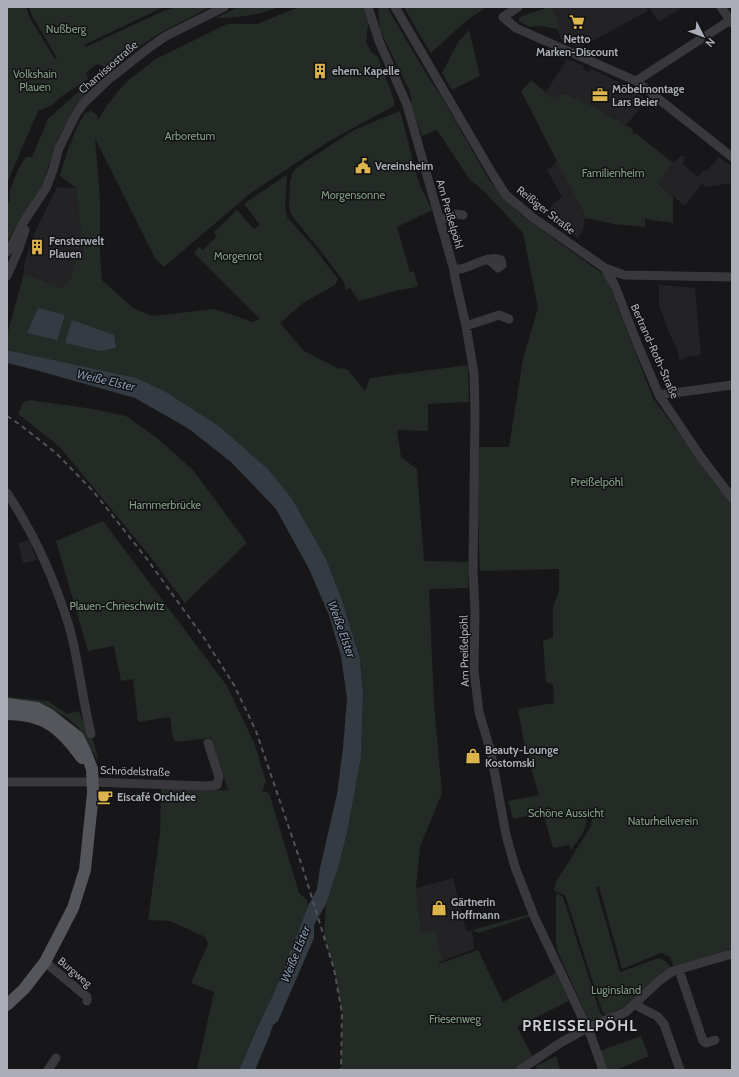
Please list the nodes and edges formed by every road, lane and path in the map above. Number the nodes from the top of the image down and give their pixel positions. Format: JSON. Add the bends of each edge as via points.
{"nodes":[{"id":1,"x":224,"y":7,"type":"edge"},
{"id":2,"x":368,"y":7,"type":"edge"},
{"id":3,"x":395,"y":7,"type":"edge"},
{"id":4,"x":518,"y":7,"type":"edge"},
{"id":5,"x":721,"y":7,"type":"edge"},
{"id":6,"x":731,"y":20,"type":"edge"},
{"id":7,"x":636,"y":81,"type":"junction"},
{"id":8,"x":732,"y":157,"type":"edge"},
{"id":9,"x":37,"y":203,"type":"junction"},
{"id":10,"x":463,"y":214,"type":"dead end"},
{"id":11,"x":440,"y":220,"type":"junction"},
{"id":12,"x":7,"y":252,"type":"edge"},
{"id":13,"x":488,"y":260,"type":"dead end"},
{"id":14,"x":605,"y":268,"type":"junction"},
{"id":15,"x":454,"y":270,"type":"junction"},
{"id":16,"x":7,"y":276,"type":"edge"},
{"id":17,"x":732,"y":277,"type":"edge"},
{"id":18,"x":509,"y":318,"type":"dead end"},
{"id":19,"x":466,"y":326,"type":"junction"},
{"id":20,"x":732,"y":385,"type":"edge"},
{"id":21,"x":660,"y":395,"type":"junction"},
{"id":22,"x":7,"y":493,"type":"edge"},
{"id":23,"x":732,"y":498,"type":"edge"},
{"id":24,"x":7,"y":704,"type":"edge"},
{"id":25,"x":7,"y":714,"type":"edge"},
{"id":26,"x":91,"y":734,"type":"dead end"},
{"id":27,"x":208,"y":742,"type":"dead end"},
{"id":28,"x":7,"y":782,"type":"edge"},
{"id":29,"x":92,"y":782,"type":"junction"},
{"id":30,"x":732,"y":954,"type":"edge"},
{"id":31,"x":45,"y":962,"type":"junction"},
{"id":32,"x":679,"y":970,"type":"junction"},
{"id":33,"x":641,"y":997,"type":"junction"},
{"id":34,"x":87,"y":1001,"type":"dead end"},
{"id":35,"x":7,"y":1005,"type":"edge"},
{"id":36,"x":587,"y":1028,"type":"junction"},
{"id":37,"x":715,"y":1040,"type":"dead end"},
{"id":38,"x":56,"y":1058,"type":"dead end"},
{"id":39,"x":48,"y":1070,"type":"edge"},
{"id":40,"x":520,"y":1070,"type":"edge"},
{"id":41,"x":603,"y":1070,"type":"edge"},
{"id":42,"x":680,"y":1070,"type":"edge"}],
"edges":[{"from":1,"to":9,"type":"street","name":"Chamissostraße","via":[[150,46],[83,104],[59,148],[46,188]]},
{"from":2,"to":11,"type":"street","name":"Am Preißelpöhl","via":[[379,42],[407,104]]},
{"from":3,"to":14,"type":"street","name":"Reißiger Straße","via":[[506,194],[532,217]]},
{"from":4,"to":7,"type":"street","via":[[503,17],[516,28]]},
{"from":5,"to":6,"type":"street"},
{"from":6,"to":7,"type":"street"},
{"from":7,"to":8,"type":"street"},
{"from":9,"to":12,"type":"street","name":"Chamissostraße"},
{"from":9,"to":16,"type":"street","name":"Chamissostraße"},
{"from":10,"to":11,"type":"street"},
{"from":11,"to":15,"type":"street","name":"Am Preißelpöhl"},
{"from":13,"to":15,"type":"street"},
{"from":14,"to":17,"type":"street","name":"Reißiger Straße","via":[[624,275]]},
{"from":14,"to":21,"type":"street","name":"Bertrand-Roth-Straße","via":[[615,286]]},
{"from":15,"to":19,"type":"street","name":"Am Preißelpöhl"},
{"from":18,"to":19,"type":"street","via":[[499,315]]},
{"from":19,"to":36,"type":"street","name":"Am Preißelpöhl","via":[[474,373],[474,671],[480,712],[515,867],[534,916]]},
{"from":20,"to":21,"type":"street"},
{"from":21,"to":23,"type":"street","name":"Bertrand-Roth-Straße"},
{"from":22,"to":26,"type":"street","via":[[53,579],[69,627]]},
{"from":24,"to":29,"type":"main road","via":[[37,708],[78,737],[92,769]]},
{"from":25,"to":29,"type":"main road","via":[[37,718],[52,725],[68,739],[83,760]]},
{"from":27,"to":29,"type":"street","name":"Schrödelstraße","via":[[219,777],[218,785]]},
{"from":28,"to":29,"type":"street","name":"Schrödelstraße"},
{"from":29,"to":31,"type":"main road","via":[[85,870],[73,908]]},
{"from":30,"to":32,"type":"street"},
{"from":31,"to":34,"type":"street","name":"Burgweg","via":[[87,997]]},
{"from":31,"to":35,"type":"main road","via":[[24,990]]},
{"from":32,"to":33,"type":"street","via":[[673,971]]},
{"from":32,"to":37,"type":"street","via":[[703,1041],[706,1043]]},
{"from":33,"to":36,"type":"street","via":[[626,1012]]},
{"from":33,"to":42,"type":"street","via":[[639,1007],[657,1016],[664,1024]]},
{"from":36,"to":40,"type":"street"},
{"from":36,"to":41,"type":"street","name":"Am Preißelpöhl"},
{"from":38,"to":39,"type":"street"}]}
